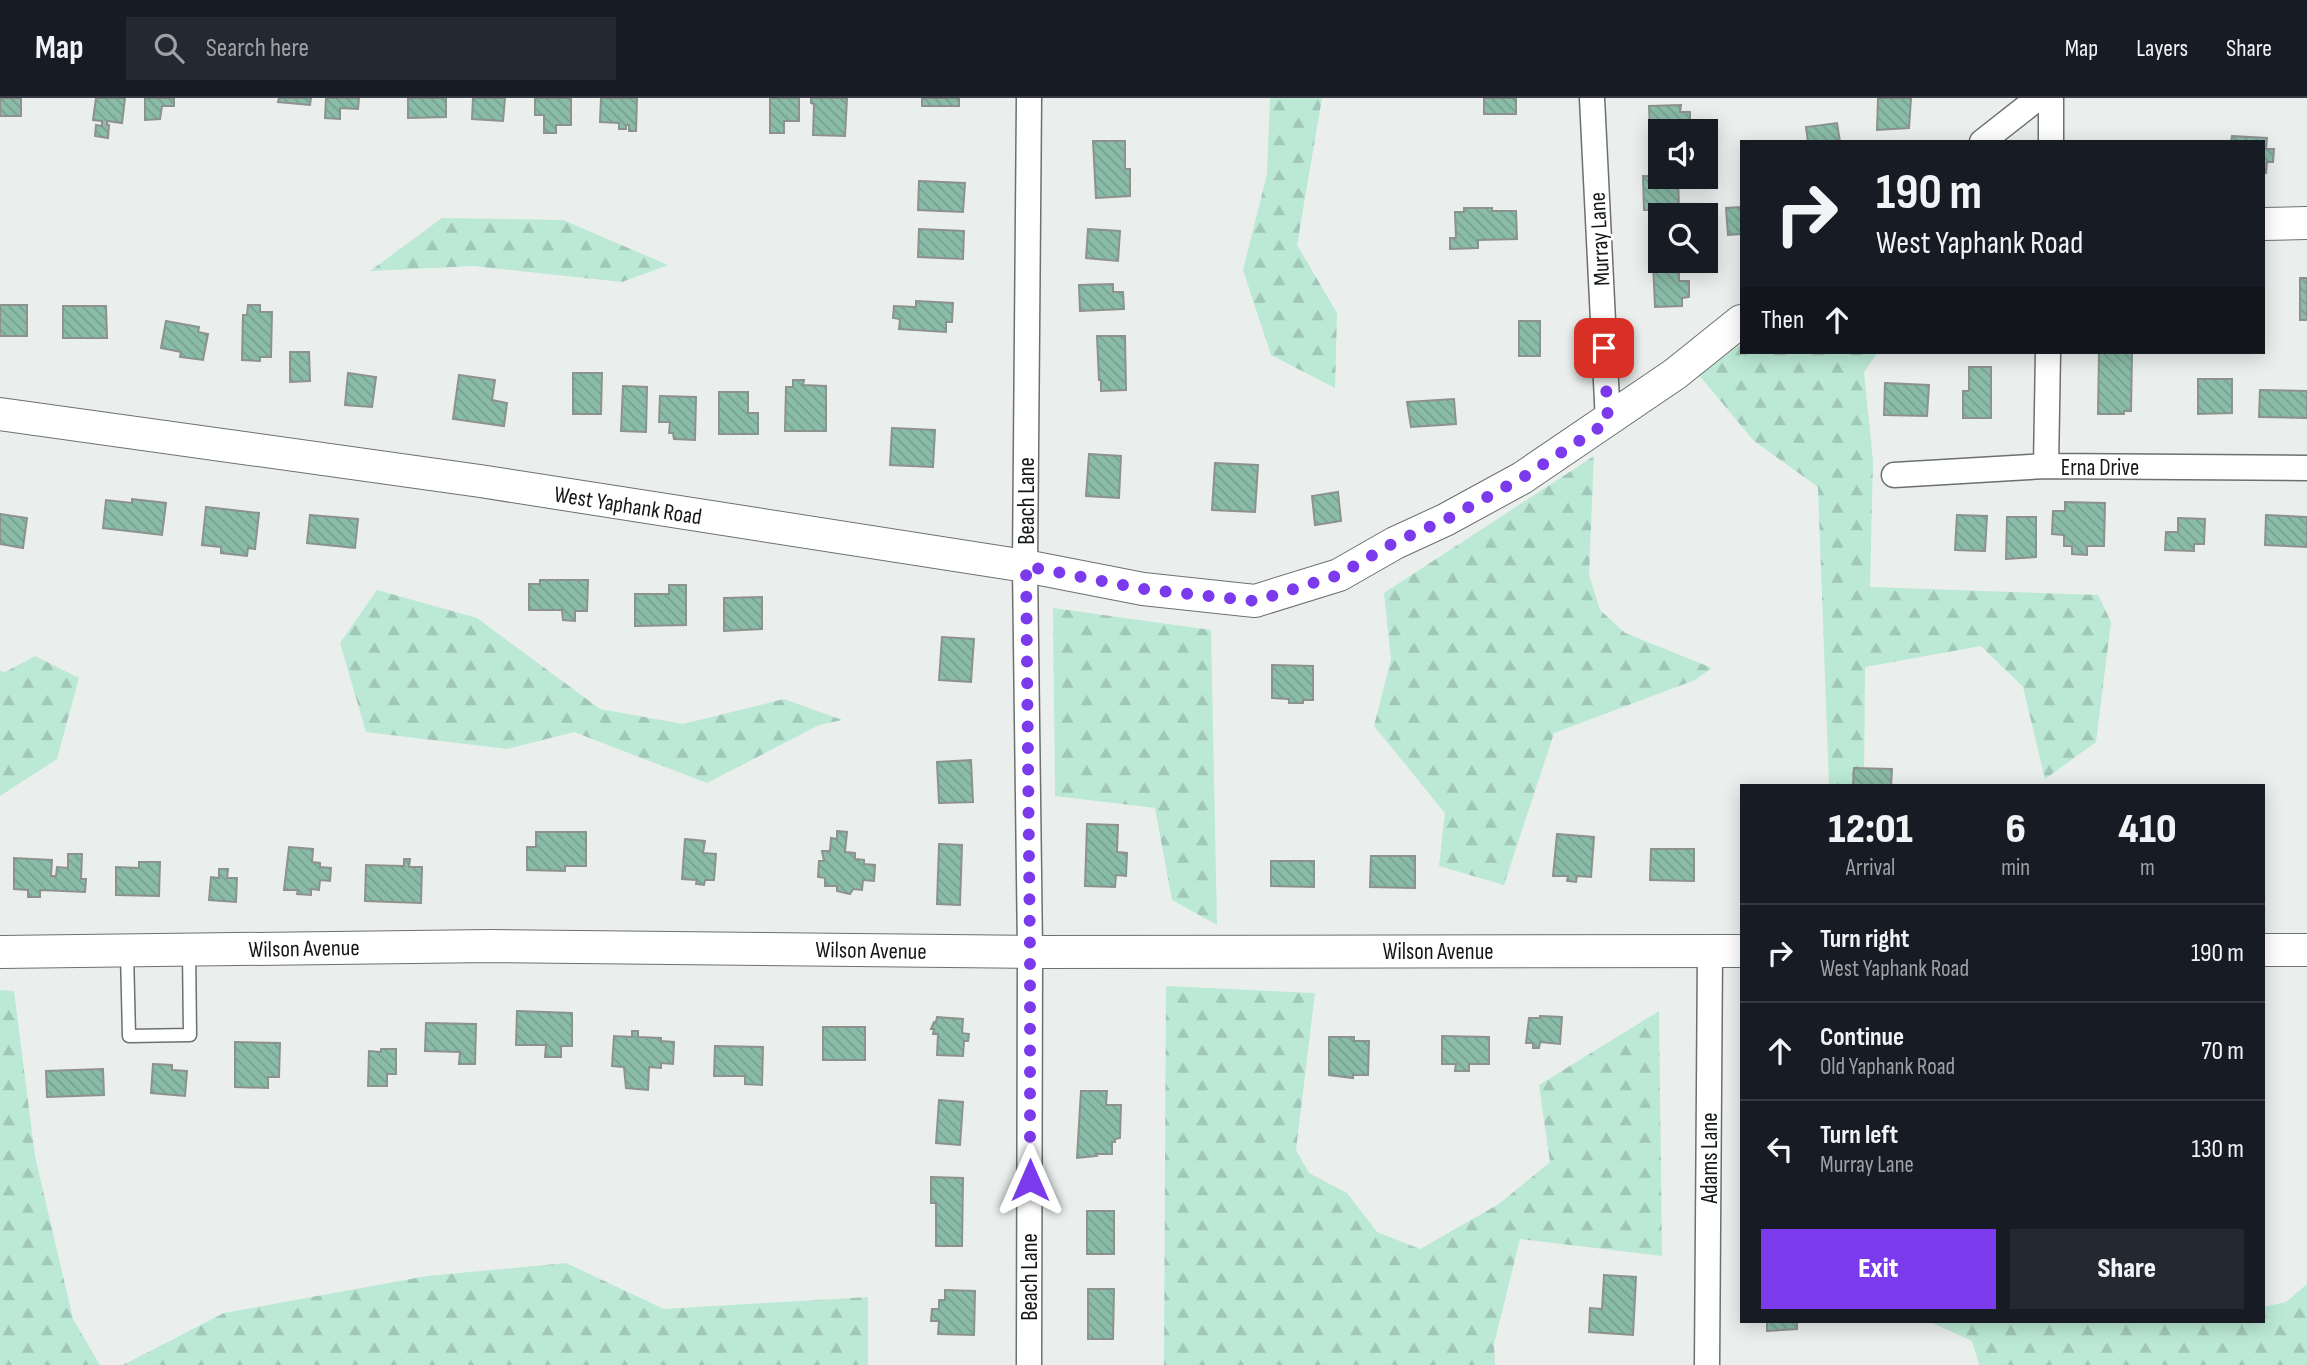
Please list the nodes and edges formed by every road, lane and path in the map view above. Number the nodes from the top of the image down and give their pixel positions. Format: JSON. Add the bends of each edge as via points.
{"nodes":[{"id":1,"x":1029,"y":98,"type":"edge"},
{"id":2,"x":1592,"y":98,"type":"edge"},
{"id":3,"x":2038,"y":98,"type":"edge"},
{"id":4,"x":2051,"y":98,"type":"edge"},
{"id":5,"x":1985,"y":140,"type":"edge"},
{"id":6,"x":2051,"y":140,"type":"edge"},
{"id":7,"x":2307,"y":223,"type":"edge"},
{"id":8,"x":2265,"y":224,"type":"edge"},
{"id":9,"x":1740,"y":322,"type":"edge"},
{"id":10,"x":2048,"y":354,"type":"edge"},
{"id":11,"x":0,"y":414,"type":"edge"},
{"id":12,"x":1608,"y":422,"type":"junction"},
{"id":13,"x":2046,"y":466,"type":"junction"},
{"id":14,"x":2307,"y":468,"type":"edge"},
{"id":15,"x":1894,"y":475,"type":"dead end"},
{"id":16,"x":1026,"y":566,"type":"junction"},
{"id":17,"x":128,"y":950,"type":"junction"},
{"id":18,"x":189,"y":950,"type":"junction"},
{"id":19,"x":2265,"y":950,"type":"edge"},
{"id":20,"x":2307,"y":950,"type":"edge"},
{"id":21,"x":0,"y":951,"type":"edge"},
{"id":22,"x":1710,"y":951,"type":"junction"},
{"id":23,"x":1740,"y":951,"type":"edge"},
{"id":24,"x":1030,"y":952,"type":"junction"},
{"id":25,"x":1029,"y":1365,"type":"edge"},
{"id":26,"x":1707,"y":1365,"type":"edge"}],
"edges":[{"from":1,"to":16,"type":"street","name":"Beach Lane"},
{"from":2,"to":12,"type":"street","name":"Murray Lane"},
{"from":3,"to":5,"type":"street"},
{"from":4,"to":6,"type":"street"},
{"from":7,"to":8,"type":"street"},
{"from":9,"to":12,"type":"street"},
{"from":10,"to":13,"type":"street"},
{"from":11,"to":16,"type":"street","name":"West Yaphank Road","via":[[480,481]]},
{"from":12,"to":16,"type":"street","name":"West Yaphank Road","via":[[1522,478],[1339,575],[1255,601],[1143,589]]},
{"from":13,"to":14,"type":"street","name":"Erna Drive"},
{"from":13,"to":15,"type":"street","name":"Erna Drive"},
{"from":16,"to":24,"type":"street","name":"Beach Lane"},
{"from":17,"to":18,"type":"street","name":"Wilson Avenue"},
{"from":17,"to":18,"type":"lane","via":[[128,1036],[190,1035]]},
{"from":17,"to":21,"type":"street","name":"Wilson Avenue"},
{"from":18,"to":24,"type":"street","name":"Wilson Avenue","via":[[491,946]]},
{"from":19,"to":20,"type":"street"},
{"from":22,"to":23,"type":"street","name":"Wilson Avenue"},
{"from":22,"to":24,"type":"street","name":"Wilson Avenue"},
{"from":22,"to":26,"type":"street","name":"Adams Lane"},
{"from":24,"to":25,"type":"street","name":"Beach Lane"}]}
